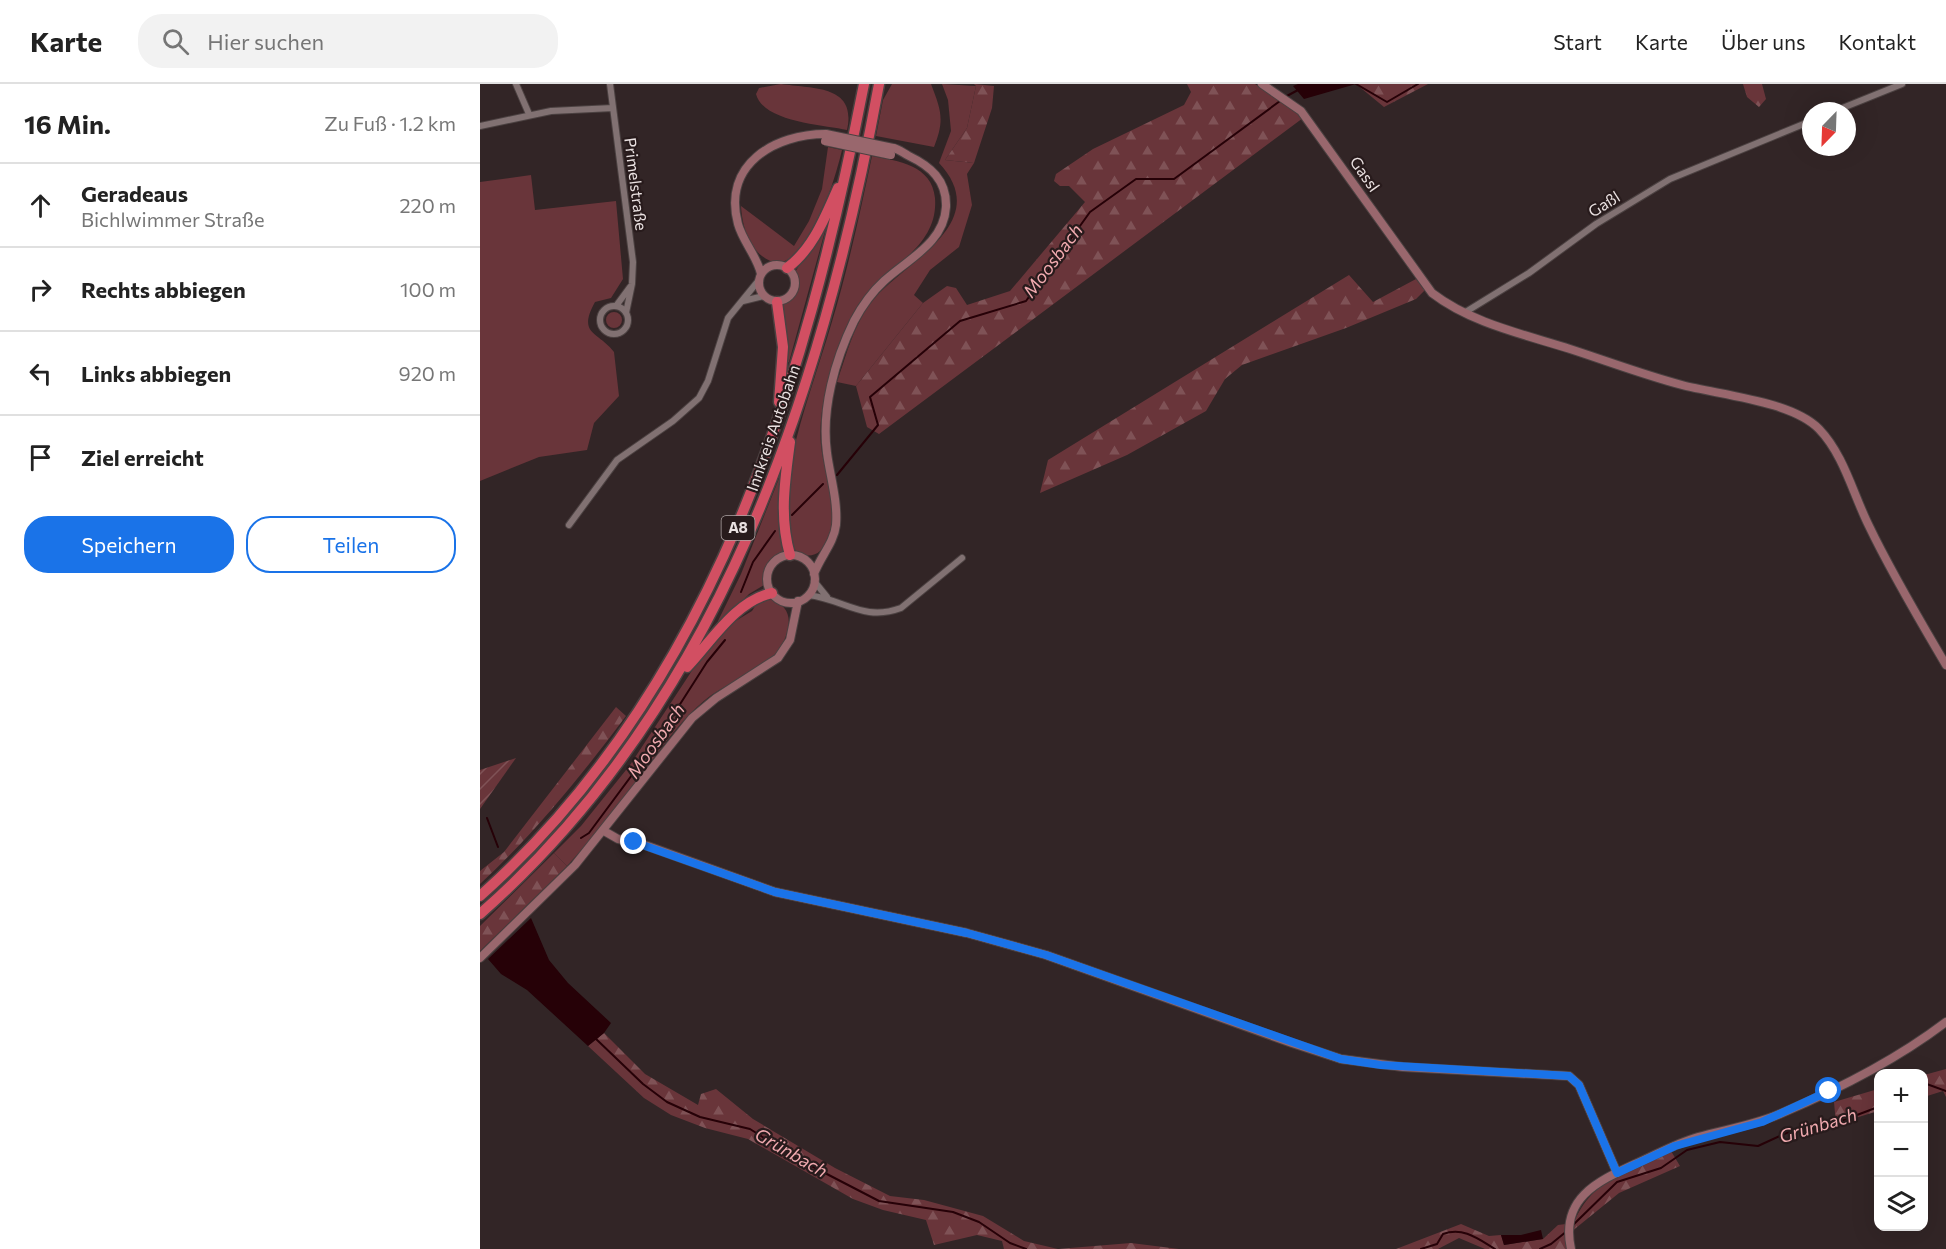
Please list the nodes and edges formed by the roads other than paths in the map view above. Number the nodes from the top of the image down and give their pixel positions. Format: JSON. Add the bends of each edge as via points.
{"nodes":[{"id":1,"x":516,"y":84,"type":"edge"},
{"id":2,"x":610,"y":84,"type":"edge"},
{"id":3,"x":864,"y":84,"type":"edge"},
{"id":4,"x":879,"y":84,"type":"edge"},
{"id":5,"x":1262,"y":84,"type":"edge"},
{"id":6,"x":1902,"y":84,"type":"edge"},
{"id":7,"x":1856,"y":103,"type":"edge"},
{"id":8,"x":613,"y":108,"type":"junction"},
{"id":9,"x":529,"y":114,"type":"junction"},
{"id":10,"x":1802,"y":125,"type":"edge"},
{"id":11,"x":480,"y":126,"type":"edge"},
{"id":12,"x":847,"y":169,"type":"junction"},
{"id":13,"x":752,"y":251,"type":"junction"},
{"id":14,"x":769,"y":267,"type":"junction"},
{"id":15,"x":787,"y":268,"type":"junction"},
{"id":16,"x":760,"y":277,"type":"junction"},
{"id":17,"x":631,"y":287,"type":"junction"},
{"id":18,"x":764,"y":296,"type":"junction"},
{"id":19,"x":743,"y":301,"type":"junction"},
{"id":20,"x":777,"y":302,"type":"junction"},
{"id":21,"x":616,"y":306,"type":"junction"},
{"id":22,"x":626,"y":313,"type":"junction"},
{"id":23,"x":1464,"y":314,"type":"junction"},
{"id":24,"x":793,"y":420,"type":"junction"},
{"id":25,"x":777,"y":425,"type":"junction"},
{"id":26,"x":569,"y":525,"type":"dead end"},
{"id":27,"x":823,"y":554,"type":"junction"},
{"id":28,"x":790,"y":555,"type":"junction"},
{"id":29,"x":962,"y":558,"type":"dead end"},
{"id":30,"x":806,"y":560,"type":"junction"},
{"id":31,"x":814,"y":578,"type":"junction"},
{"id":32,"x":772,"y":593,"type":"junction"},
{"id":33,"x":808,"y":595,"type":"junction"},
{"id":34,"x":828,"y":597,"type":"junction"},
{"id":35,"x":798,"y":601,"type":"junction"},
{"id":36,"x":784,"y":602,"type":"junction"},
{"id":37,"x":793,"y":619,"type":"junction"},
{"id":38,"x":1946,"y":665,"type":"edge"},
{"id":39,"x":674,"y":681,"type":"junction"},
{"id":40,"x":604,"y":831,"type":"junction"},
{"id":41,"x":480,"y":896,"type":"edge"},
{"id":42,"x":480,"y":914,"type":"edge"},
{"id":43,"x":480,"y":958,"type":"edge"},
{"id":44,"x":1946,"y":1022,"type":"edge"},
{"id":45,"x":1617,"y":1173,"type":"junction"},
{"id":46,"x":1571,"y":1249,"type":"edge"}],
"edges":[{"from":1,"to":9,"type":"street"},
{"from":2,"to":8,"type":"street","name":"Primelstraße"},
{"from":3,"to":12,"type":"highway","name":"Innkreis Autobahn","number":"A8"},
{"from":4,"to":24,"type":"highway","name":"Innkreis Autobahn","number":"A8","via":[[843,249]]},
{"from":5,"to":23,"type":"street","name":"Gassl","via":[[1301,111],[1432,293]]},
{"from":6,"to":7,"type":"street"},
{"from":8,"to":9,"type":"street"},
{"from":8,"to":17,"type":"street","name":"Primelstraße","via":[[633,262]]},
{"from":9,"to":11,"type":"street"},
{"from":10,"to":23,"type":"street","name":"Gaßl","via":[[1670,179]]},
{"from":12,"to":15,"type":"highway","via":[[814,237]]},
{"from":12,"to":25,"type":"highway","name":"Innkreis Autobahn","number":"A8","via":[[810,318]]},
{"from":13,"to":14,"type":"street"},
{"from":13,"to":16,"type":"street"},
{"from":13,"to":27,"type":"street","bridge":true,"via":[[736,213],[737,193],[743,175],[756,157],[783,139],[825,137],[910,156],[927,165],[939,179],[946,197],[945,215],[933,240],[875,291],[849,333],[831,388],[826,418],[826,450],[836,524]]},
{"from":14,"to":15,"type":"street"},
{"from":14,"to":16,"type":"street"},
{"from":15,"to":20,"type":"street","via":[[794,278],[794,290]]},
{"from":16,"to":18,"type":"street"},
{"from":16,"to":19,"type":"street"},
{"from":17,"to":21,"type":"street","name":"Primelstraße"},
{"from":17,"to":22,"type":"street","name":"Primelstraße"},
{"from":18,"to":19,"type":"street"},
{"from":18,"to":20,"type":"street"},
{"from":19,"to":26,"type":"street","via":[[728,318],[699,398],[617,460]]},
{"from":20,"to":25,"type":"highway","via":[[783,347]]},
{"from":21,"to":22,"type":"street"},
{"from":21,"to":22,"type":"street","name":"Primelstraße","via":[[600,315],[605,332],[623,330],[628,320]]},
{"from":23,"to":38,"type":"street","via":[[1680,384],[1803,417],[1818,428],[1841,462],[1890,568]]},
{"from":24,"to":28,"type":"highway","via":[[783,494],[785,538]]},
{"from":24,"to":39,"type":"highway","name":"Innkreis Autobahn","number":"A8","via":[[736,567]]},
{"from":25,"to":41,"type":"highway","name":"Innkreis Autobahn","number":"A8","via":[[724,561],[675,654],[587,782]]},
{"from":27,"to":30,"type":"street"},
{"from":27,"to":31,"type":"street"},
{"from":28,"to":30,"type":"street"},
{"from":28,"to":32,"type":"street","via":[[777,559],[768,570],[767,583]]},
{"from":29,"to":34,"type":"street","via":[[892,611],[861,612]]},
{"from":30,"to":31,"type":"street"},
{"from":31,"to":33,"type":"street"},
{"from":31,"to":34,"type":"street"},
{"from":32,"to":36,"type":"street"},
{"from":32,"to":39,"type":"highway","via":[[757,599],[726,623]]},
{"from":33,"to":34,"type":"street"},
{"from":33,"to":35,"type":"street"},
{"from":35,"to":36,"type":"street"},
{"from":35,"to":37,"type":"street"},
{"from":36,"to":37,"type":"street"},
{"from":37,"to":40,"type":"street","via":[[790,639],[778,658],[692,718]]},
{"from":39,"to":42,"type":"highway","name":"Innkreis Autobahn","number":"A8","via":[[627,751],[579,812]]},
{"from":40,"to":43,"type":"street","via":[[536,906]]},
{"from":40,"to":45,"type":"street","via":[[775,892],[967,933],[1046,955],[1341,1059],[1381,1065],[1569,1076],[1579,1085]]},
{"from":44,"to":45,"type":"street","via":[[1910,1050],[1785,1112],[1754,1124],[1696,1137]]},
{"from":45,"to":46,"type":"street","via":[[1584,1194],[1570,1219]]}]}
